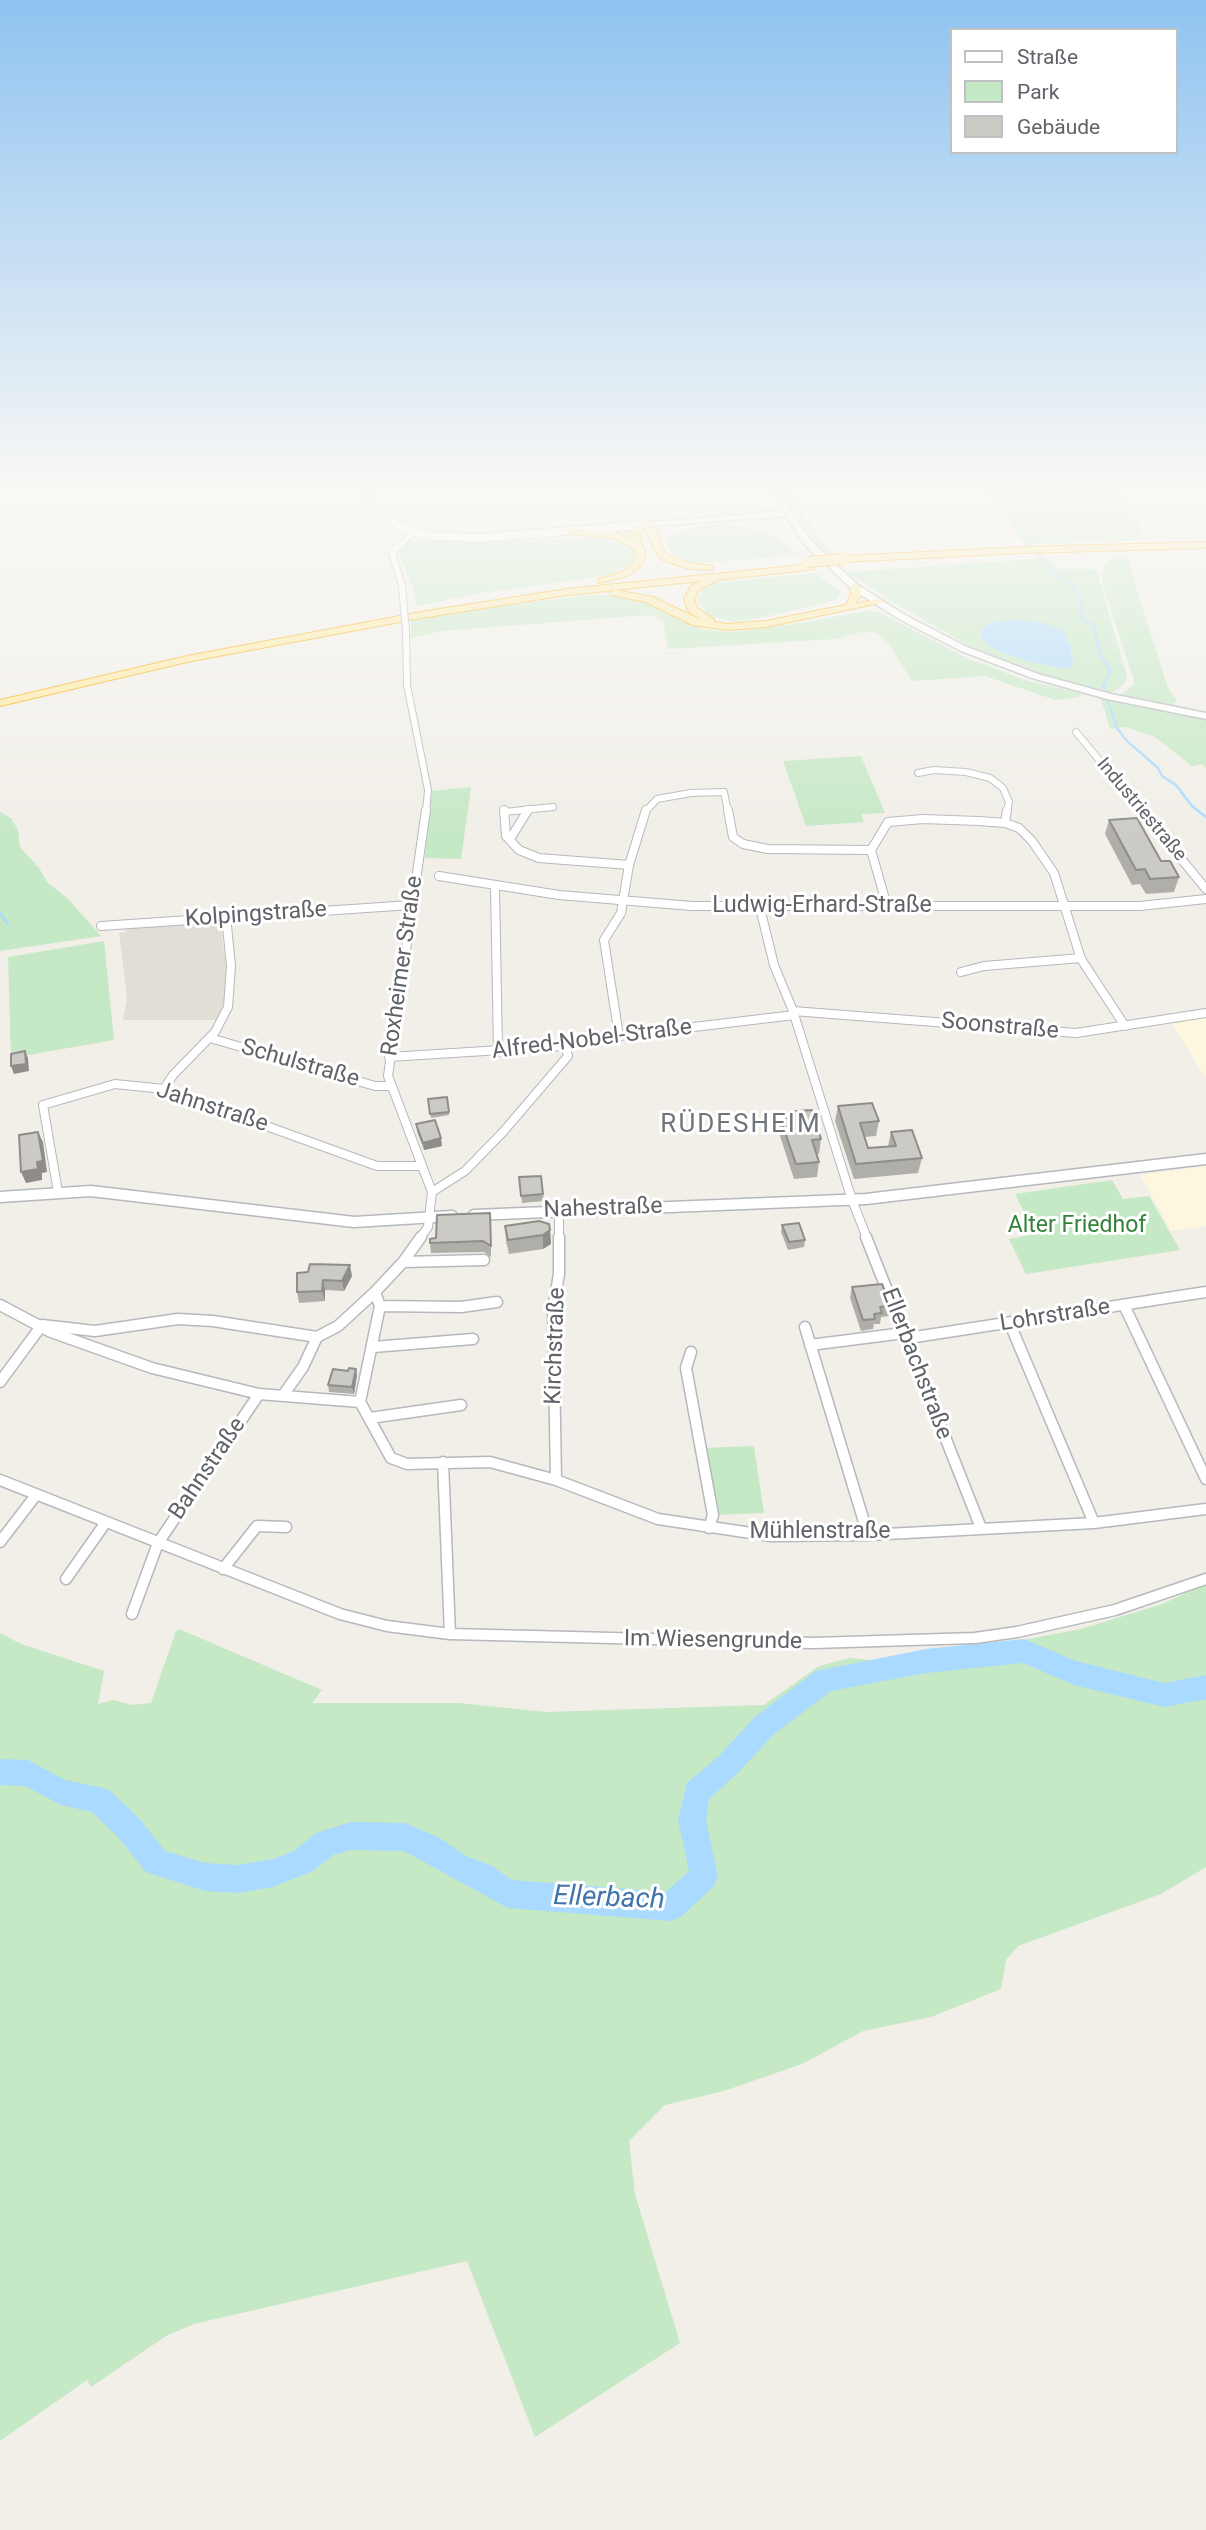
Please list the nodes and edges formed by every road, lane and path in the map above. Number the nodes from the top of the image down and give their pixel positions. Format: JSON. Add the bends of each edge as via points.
{"nodes":[{"id":1,"x":404,"y":604,"type":"edge"},
{"id":2,"x":455,"y":604,"type":"edge"},
{"id":3,"x":495,"y":604,"type":"edge"},
{"id":4,"x":659,"y":604,"type":"edge"},
{"id":5,"x":690,"y":604,"type":"edge"},
{"id":6,"x":850,"y":604,"type":"edge"},
{"id":7,"x":861,"y":604,"type":"edge"},
{"id":8,"x":883,"y":604,"type":"edge"},
{"id":9,"x":826,"y":611,"type":"junction"},
{"id":10,"x":743,"y":626,"type":"junction"},
{"id":11,"x":0,"y":696,"type":"edge"},
{"id":12,"x":0,"y":703,"type":"edge"},
{"id":13,"x":1206,"y":716,"type":"edge"},
{"id":14,"x":1076,"y":732,"type":"dead end"},
{"id":15,"x":918,"y":773,"type":"dead end"},
{"id":16,"x":553,"y":807,"type":"dead end"},
{"id":17,"x":529,"y":808,"type":"junction"},
{"id":18,"x":1005,"y":823,"type":"junction"},
{"id":19,"x":510,"y":839,"type":"junction"},
{"id":20,"x":871,"y":850,"type":"junction"},
{"id":21,"x":629,"y":865,"type":"junction"},
{"id":22,"x":439,"y":876,"type":"dead end"},
{"id":23,"x":495,"y":886,"type":"junction"},
{"id":24,"x":1206,"y":889,"type":"edge"},
{"id":25,"x":1206,"y":900,"type":"edge"},
{"id":26,"x":623,"y":902,"type":"junction"},
{"id":27,"x":411,"y":905,"type":"junction"},
{"id":28,"x":887,"y":906,"type":"junction"},
{"id":29,"x":1065,"y":906,"type":"junction"},
{"id":30,"x":760,"y":908,"type":"junction"},
{"id":31,"x":226,"y":916,"type":"junction"},
{"id":32,"x":101,"y":926,"type":"dead end"},
{"id":33,"x":1081,"y":958,"type":"junction"},
{"id":34,"x":961,"y":972,"type":"dead end"},
{"id":35,"x":794,"y":1013,"type":"junction"},
{"id":36,"x":1206,"y":1013,"type":"edge"},
{"id":37,"x":1125,"y":1026,"type":"junction"},
{"id":38,"x":619,"y":1036,"type":"junction"},
{"id":39,"x":210,"y":1038,"type":"junction"},
{"id":40,"x":565,"y":1046,"type":"junction"},
{"id":41,"x":498,"y":1052,"type":"junction"},
{"id":42,"x":388,"y":1057,"type":"junction"},
{"id":43,"x":391,"y":1086,"type":"junction"},
{"id":44,"x":164,"y":1089,"type":"junction"},
{"id":45,"x":1206,"y":1159,"type":"edge"},
{"id":46,"x":422,"y":1166,"type":"junction"},
{"id":47,"x":58,"y":1192,"type":"junction"},
{"id":48,"x":432,"y":1192,"type":"junction"},
{"id":49,"x":0,"y":1197,"type":"edge"},
{"id":50,"x":852,"y":1200,"type":"junction"},
{"id":51,"x":559,"y":1211,"type":"junction"},
{"id":52,"x":430,"y":1218,"type":"junction"},
{"id":53,"x":484,"y":1259,"type":"dead end"},
{"id":54,"x":403,"y":1262,"type":"junction"},
{"id":55,"x":375,"y":1292,"type":"junction"},
{"id":56,"x":1206,"y":1292,"type":"edge"},
{"id":57,"x":497,"y":1301,"type":"dead end"},
{"id":58,"x":0,"y":1305,"type":"edge"},
{"id":59,"x":1124,"y":1305,"type":"junction"},
{"id":60,"x":380,"y":1306,"type":"junction"},
{"id":61,"x":1010,"y":1324,"type":"junction"},
{"id":62,"x":42,"y":1325,"type":"junction"},
{"id":63,"x":806,"y":1327,"type":"dead end"},
{"id":64,"x":904,"y":1333,"type":"junction"},
{"id":65,"x":317,"y":1337,"type":"junction"},
{"id":66,"x":473,"y":1339,"type":"dead end"},
{"id":67,"x":810,"y":1345,"type":"junction"},
{"id":68,"x":373,"y":1348,"type":"junction"},
{"id":69,"x":691,"y":1352,"type":"dead end"},
{"id":70,"x":0,"y":1382,"type":"edge"},
{"id":71,"x":259,"y":1394,"type":"junction"},
{"id":72,"x":284,"y":1394,"type":"junction"},
{"id":73,"x":360,"y":1402,"type":"junction"},
{"id":74,"x":461,"y":1405,"type":"dead end"},
{"id":75,"x":370,"y":1418,"type":"junction"},
{"id":76,"x":443,"y":1462,"type":"junction"},
{"id":77,"x":1206,"y":1479,"type":"edge"},
{"id":78,"x":0,"y":1480,"type":"edge"},
{"id":79,"x":556,"y":1480,"type":"junction"},
{"id":80,"x":36,"y":1495,"type":"junction"},
{"id":81,"x":1206,"y":1509,"type":"edge"},
{"id":82,"x":106,"y":1522,"type":"junction"},
{"id":83,"x":1094,"y":1523,"type":"junction"},
{"id":84,"x":286,"y":1527,"type":"dead end"},
{"id":85,"x":709,"y":1528,"type":"junction"},
{"id":86,"x":981,"y":1528,"type":"junction"},
{"id":87,"x":868,"y":1535,"type":"junction"},
{"id":88,"x":0,"y":1542,"type":"edge"},
{"id":89,"x":158,"y":1544,"type":"junction"},
{"id":90,"x":223,"y":1569,"type":"junction"},
{"id":91,"x":1206,"y":1579,"type":"edge"},
{"id":92,"x":66,"y":1580,"type":"dead end"},
{"id":93,"x":132,"y":1614,"type":"dead end"},
{"id":94,"x":450,"y":1634,"type":"junction"}],
"edges":[{"from":1,"to":27,"type":"street","name":"Roxheimer Straße","bridge":true,"via":[[407,685],[428,790]]},
{"from":2,"to":11,"type":"highway","via":[[267,637]]},
{"from":3,"to":12,"type":"highway","via":[[281,640]]},
{"from":4,"to":10,"type":"highway","via":[[696,623]]},
{"from":5,"to":10,"type":"highway","via":[[707,619]]},
{"from":6,"to":9,"type":"highway"},
{"from":7,"to":9,"type":"highway"},
{"from":8,"to":13,"type":"main road","via":[[964,649],[1069,686]]},
{"from":9,"to":10,"type":"highway"},
{"from":14,"to":24,"type":"street","name":"Industriestraße"},
{"from":15,"to":18,"type":"street","via":[[966,772],[989,778],[1003,788],[1009,802]]},
{"from":16,"to":17,"type":"street"},
{"from":17,"to":19,"type":"street"},
{"from":17,"to":19,"type":"street","via":[[504,810]]},
{"from":18,"to":20,"type":"street","via":[[888,822]]},
{"from":18,"to":29,"type":"street","via":[[1019,828],[1032,841],[1054,873]]},
{"from":19,"to":21,"type":"street","via":[[519,850],[539,858]]},
{"from":20,"to":21,"type":"street","via":[[768,849],[743,844],[733,837],[724,792],[691,793],[657,799],[646,809]]},
{"from":20,"to":28,"type":"street"},
{"from":21,"to":26,"type":"street"},
{"from":22,"to":23,"type":"street","name":"Ludwig-Erhard-Straße"},
{"from":23,"to":26,"type":"street","name":"Ludwig-Erhard-Straße"},
{"from":23,"to":41,"type":"street"},
{"from":25,"to":29,"type":"street","name":"Ludwig-Erhard-Straße"},
{"from":26,"to":30,"type":"street","name":"Ludwig-Erhard-Straße"},
{"from":26,"to":38,"type":"street","via":[[604,940]]},
{"from":27,"to":31,"type":"street","name":"Kolpingstraße"},
{"from":27,"to":42,"type":"street","name":"Roxheimer Straße"},
{"from":28,"to":29,"type":"street","name":"Ludwig-Erhard-Straße"},
{"from":28,"to":30,"type":"street","name":"Ludwig-Erhard-Straße"},
{"from":29,"to":33,"type":"street"},
{"from":30,"to":35,"type":"street","name":"Ellerbachstraße","via":[[774,965]]},
{"from":31,"to":32,"type":"street","name":"Kolpingstraße"},
{"from":31,"to":39,"type":"street","name":"Schulstraße","via":[[231,966],[228,1007]]},
{"from":33,"to":34,"type":"street"},
{"from":33,"to":37,"type":"street"},
{"from":35,"to":37,"type":"street","name":"Soonstraße","via":[[1076,1033]]},
{"from":35,"to":38,"type":"street","name":"Alfred-Nobel-Straße"},
{"from":35,"to":50,"type":"street","name":"Ellerbachstraße"},
{"from":36,"to":37,"type":"street","name":"Soonstraße"},
{"from":38,"to":40,"type":"street","name":"Alfred-Nobel-Straße"},
{"from":39,"to":43,"type":"street","name":"Schulstraße","via":[[375,1086]]},
{"from":39,"to":44,"type":"street","name":"Schulstraße"},
{"from":40,"to":41,"type":"street","name":"Alfred-Nobel-Straße"},
{"from":40,"to":48,"type":"street","via":[[568,1056],[503,1132],[465,1171]]},
{"from":41,"to":42,"type":"street","name":"Alfred-Nobel-Straße"},
{"from":42,"to":43,"type":"street","name":"Roxheimer Straße"},
{"from":43,"to":46,"type":"street","name":"Roxheimer Straße"},
{"from":44,"to":46,"type":"street","name":"Jahnstraße","via":[[377,1166]]},
{"from":44,"to":47,"type":"street","name":"Jahnstraße","via":[[115,1084],[43,1105]]},
{"from":45,"to":50,"type":"street","name":"Nahestraße"},
{"from":46,"to":48,"type":"street","name":"Roxheimer Straße"},
{"from":47,"to":49,"type":"street","name":"Nahestraße"},
{"from":47,"to":52,"type":"street","name":"Nahestraße","via":[[91,1191],[354,1222]]},
{"from":48,"to":52,"type":"street","name":"Roxheimer Straße"},
{"from":50,"to":51,"type":"street","name":"Nahestraße"},
{"from":50,"to":64,"type":"street","name":"Ellerbachstraße"},
{"from":51,"to":52,"type":"street","name":"Nahestraße"},
{"from":51,"to":79,"type":"street","name":"Kirchstraße","via":[[553,1349]]},
{"from":52,"to":54,"type":"street"},
{"from":53,"to":54,"type":"street"},
{"from":54,"to":55,"type":"street"},
{"from":55,"to":60,"type":"street"},
{"from":55,"to":65,"type":"street","via":[[338,1326]]},
{"from":56,"to":59,"type":"street","name":"Lohrstraße"},
{"from":57,"to":60,"type":"street","via":[[461,1307]]},
{"from":58,"to":62,"type":"street"},
{"from":59,"to":61,"type":"street","name":"Lohrstraße"},
{"from":59,"to":77,"type":"street"},
{"from":60,"to":68,"type":"street"},
{"from":61,"to":64,"type":"street","name":"Lohrstraße","via":[[915,1336]]},
{"from":61,"to":83,"type":"street"},
{"from":62,"to":65,"type":"street","via":[[95,1331],[190,1320]]},
{"from":62,"to":70,"type":"street"},
{"from":62,"to":71,"type":"street","via":[[152,1368]]},
{"from":63,"to":67,"type":"street"},
{"from":64,"to":67,"type":"street","name":"Lohrstraße"},
{"from":64,"to":86,"type":"street","name":"Ellerbachstraße"},
{"from":65,"to":72,"type":"street"},
{"from":66,"to":68,"type":"street"},
{"from":67,"to":87,"type":"street"},
{"from":68,"to":73,"type":"street"},
{"from":69,"to":85,"type":"street","via":[[685,1368],[713,1515]]},
{"from":71,"to":72,"type":"street"},
{"from":71,"to":89,"type":"street","name":"Bahnstraße"},
{"from":72,"to":73,"type":"street"},
{"from":73,"to":75,"type":"street","name":"Mühlenstraße"},
{"from":74,"to":75,"type":"street"},
{"from":75,"to":76,"type":"street","name":"Mühlenstraße","via":[[391,1458],[407,1464]]},
{"from":76,"to":79,"type":"street","name":"Mühlenstraße","via":[[490,1462]]},
{"from":76,"to":94,"type":"street"},
{"from":78,"to":80,"type":"street","name":"Im Wiesengrunde"},
{"from":79,"to":85,"type":"street","name":"Mühlenstraße","via":[[658,1519]]},
{"from":80,"to":82,"type":"street","name":"Im Wiesengrunde"},
{"from":80,"to":88,"type":"street"},
{"from":81,"to":83,"type":"street","name":"Mühlenstraße"},
{"from":82,"to":89,"type":"street","name":"Im Wiesengrunde"},
{"from":82,"to":92,"type":"street"},
{"from":83,"to":86,"type":"street","name":"Mühlenstraße"},
{"from":84,"to":90,"type":"street","via":[[257,1526]]},
{"from":85,"to":87,"type":"street","name":"Mühlenstraße","via":[[771,1536]]},
{"from":86,"to":87,"type":"street","name":"Mühlenstraße"},
{"from":89,"to":90,"type":"street","name":"Im Wiesengrunde"},
{"from":89,"to":93,"type":"street"},
{"from":90,"to":94,"type":"street","name":"Im Wiesengrunde","via":[[340,1614]]},
{"from":91,"to":94,"type":"street","name":"Im Wiesengrunde","via":[[1115,1610],[975,1637],[814,1643]]}]}
